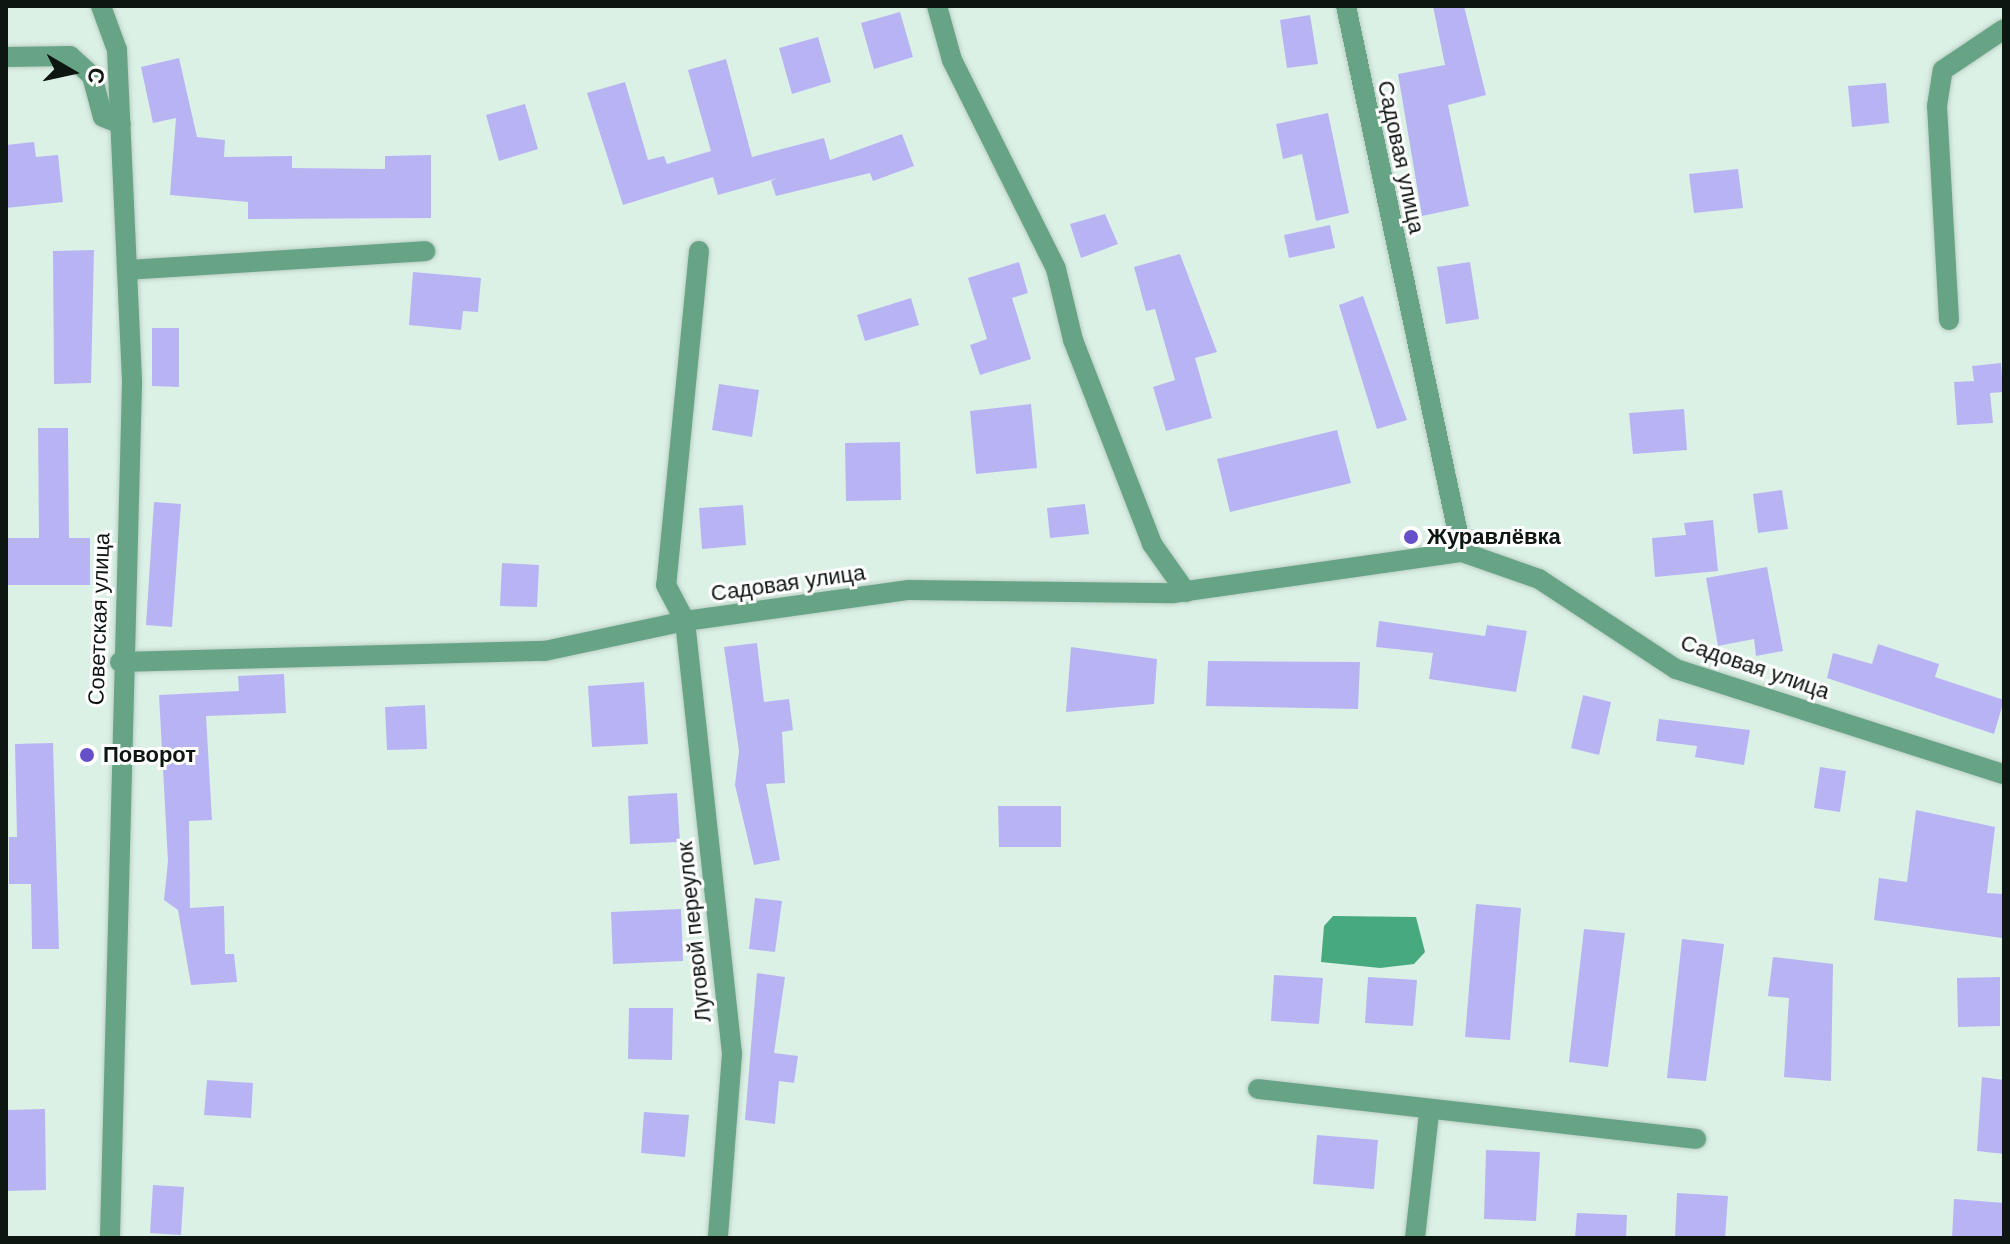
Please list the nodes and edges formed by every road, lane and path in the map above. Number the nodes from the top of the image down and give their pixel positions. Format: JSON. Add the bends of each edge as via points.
{"nodes":[{"id":1,"x":101,"y":6,"type":"edge"},
{"id":2,"x":937,"y":6,"type":"edge"},
{"id":3,"x":1346,"y":6,"type":"edge"},
{"id":4,"x":2004,"y":29,"type":"edge"},
{"id":5,"x":6,"y":57,"type":"edge"},
{"id":6,"x":121,"y":124,"type":"junction"},
{"id":7,"x":425,"y":251,"type":"dead end"},
{"id":8,"x":699,"y":251,"type":"dead end"},
{"id":9,"x":127,"y":270,"type":"junction"},
{"id":10,"x":1949,"y":320,"type":"dead end"},
{"id":11,"x":1462,"y":552,"type":"junction"},
{"id":12,"x":1186,"y":592,"type":"junction"},
{"id":13,"x":685,"y":621,"type":"junction"},
{"id":14,"x":120,"y":662,"type":"junction"},
{"id":15,"x":2004,"y":774,"type":"edge"},
{"id":16,"x":1258,"y":1089,"type":"dead end"},
{"id":17,"x":1429,"y":1114,"type":"junction"},
{"id":18,"x":1696,"y":1139,"type":"dead end"},
{"id":19,"x":110,"y":1238,"type":"edge"},
{"id":20,"x":718,"y":1238,"type":"edge"},
{"id":21,"x":1415,"y":1238,"type":"edge"}],
"edges":[{"from":1,"to":6,"type":"street","name":"Советская улица","via":[[117,50]]},
{"from":2,"to":12,"type":"street","via":[[952,60],[1056,269],[1073,340],[1152,544]]},
{"from":3,"to":11,"type":"street","name":"Садовая улица"},
{"from":4,"to":10,"type":"street","via":[[1943,70],[1937,106]]},
{"from":5,"to":6,"type":"street","via":[[70,56],[92,76],[103,117]]},
{"from":6,"to":9,"type":"street","name":"Советская улица"},
{"from":7,"to":9,"type":"street"},
{"from":8,"to":13,"type":"street","via":[[666,585]]},
{"from":9,"to":14,"type":"street","name":"Советская улица","via":[[132,384]]},
{"from":11,"to":12,"type":"street","name":"Садовая улица"},
{"from":11,"to":15,"type":"street","name":"Садовая улица","via":[[1539,579],[1676,669]]},
{"from":12,"to":13,"type":"street","name":"Садовая улица","via":[[909,590]]},
{"from":13,"to":14,"type":"street","name":"Садовая улица","via":[[545,651]]},
{"from":13,"to":20,"type":"street","name":"Луговой переулок","via":[[732,1054]]},
{"from":14,"to":19,"type":"street","name":"Советская улица"},
{"from":16,"to":17,"type":"street"},
{"from":17,"to":18,"type":"street"},
{"from":17,"to":21,"type":"street"}]}
